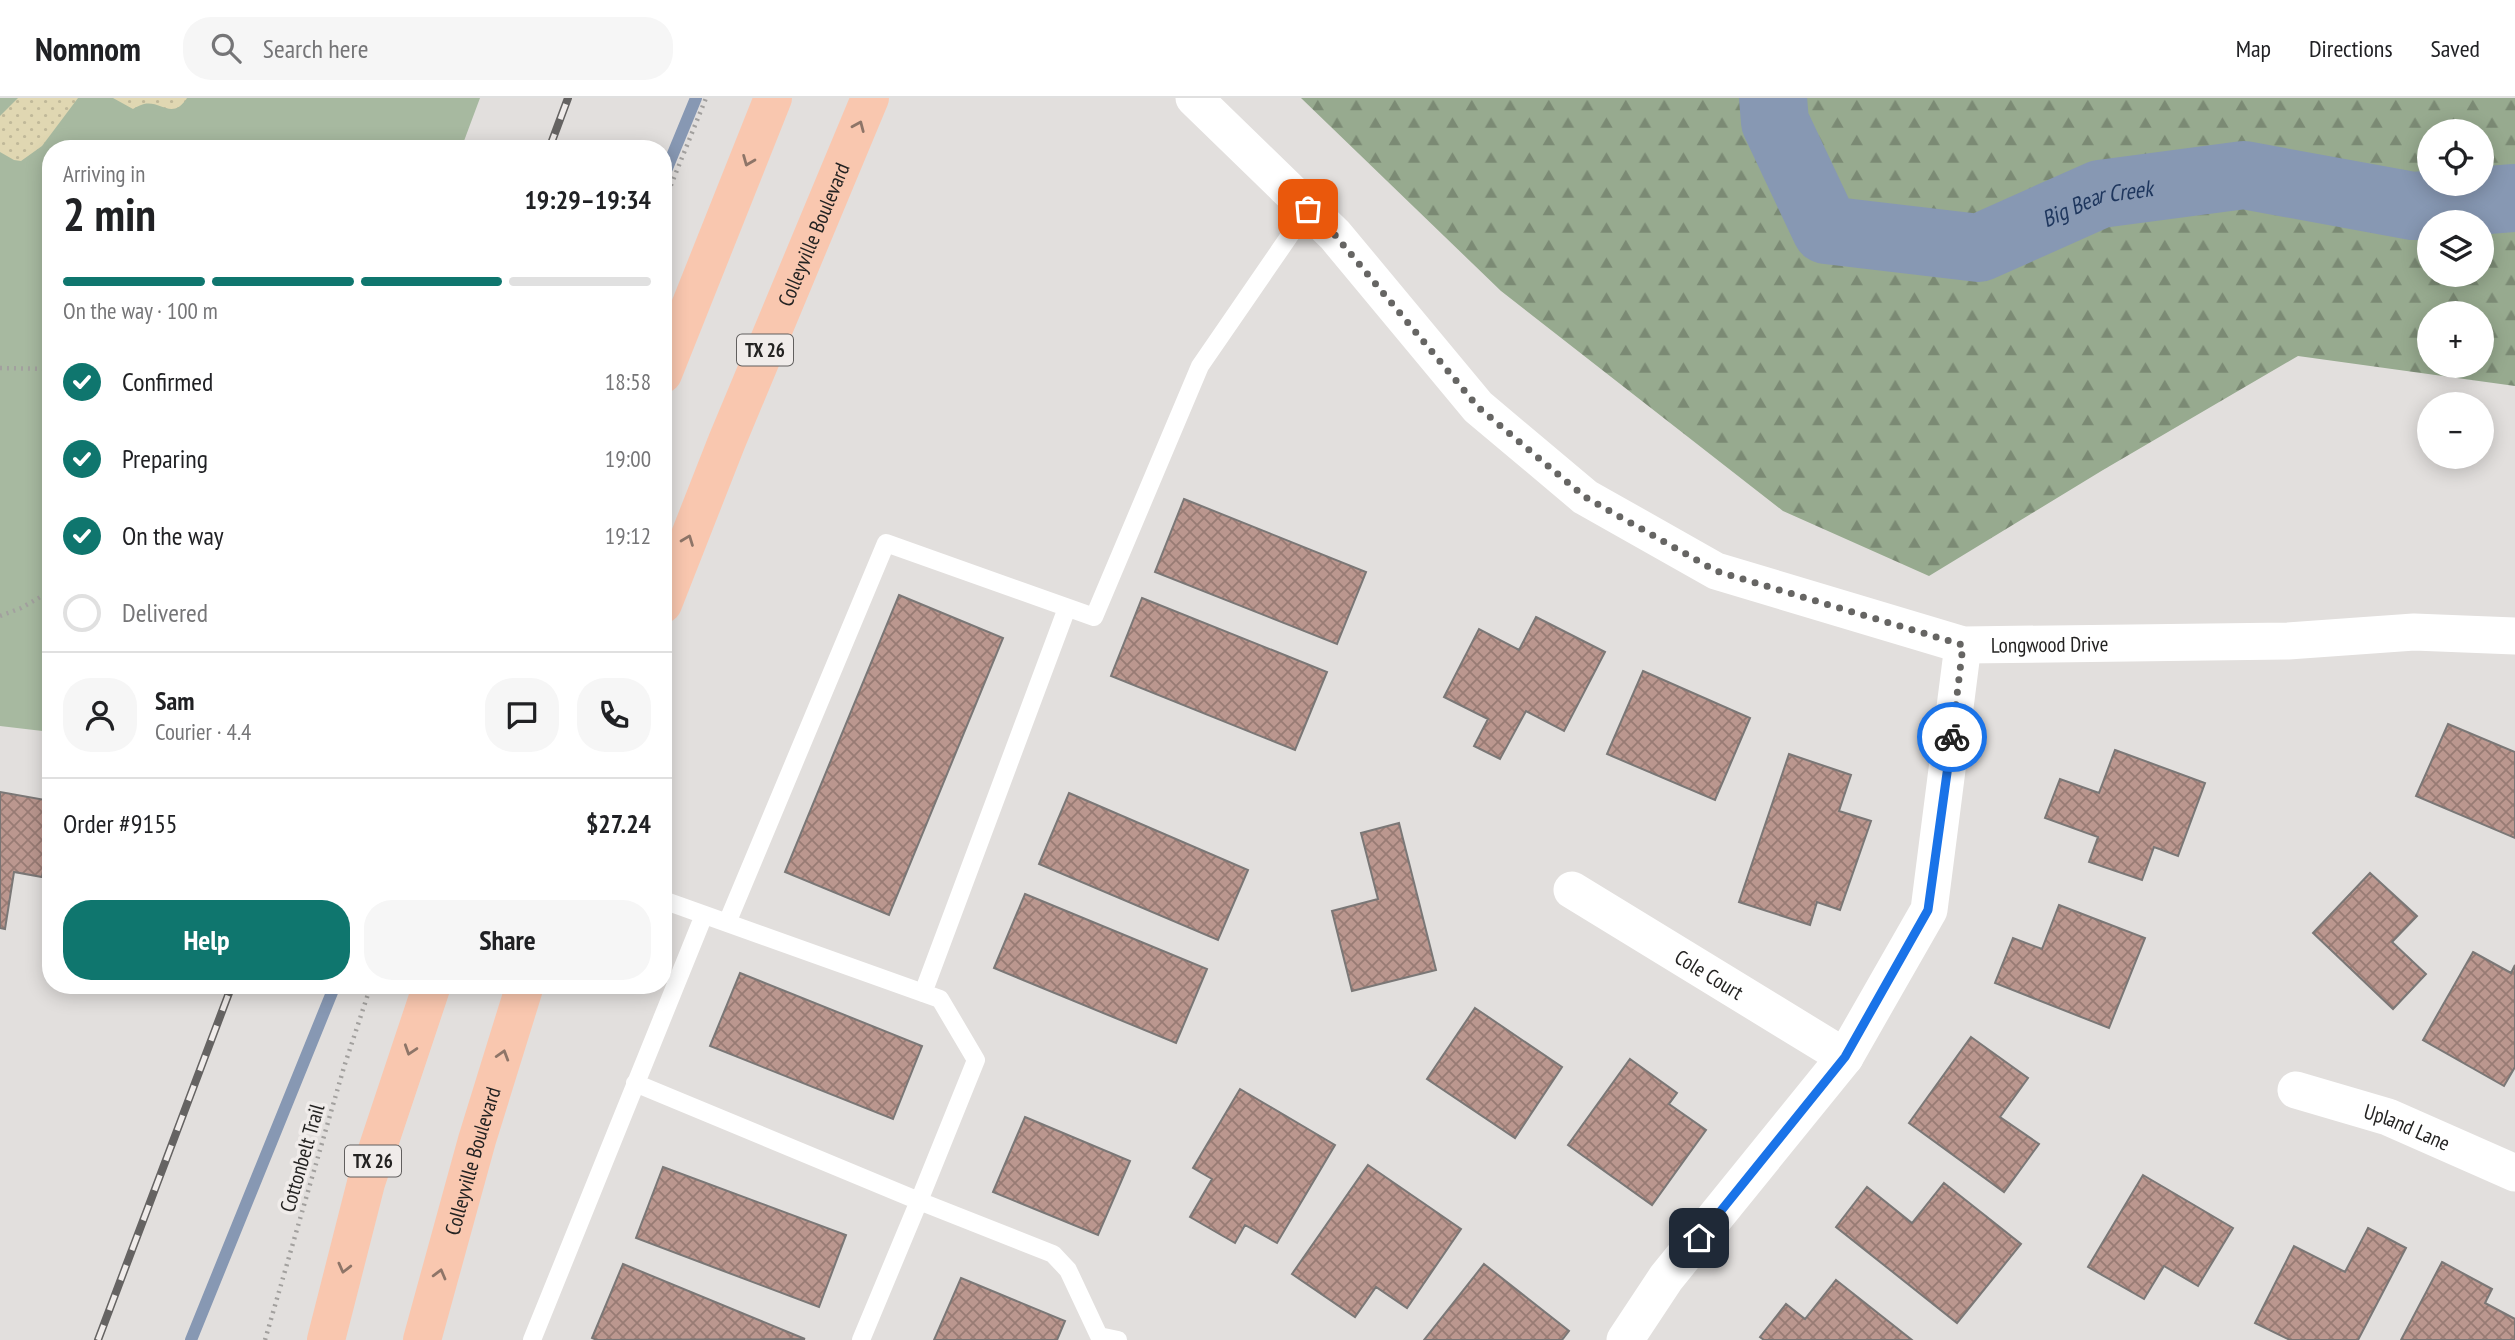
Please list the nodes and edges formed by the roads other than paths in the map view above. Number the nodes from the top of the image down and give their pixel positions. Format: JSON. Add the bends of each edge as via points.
{"nodes":[{"id":1,"x":773,"y":98,"type":"edge"},
{"id":2,"x":870,"y":98,"type":"edge"},
{"id":3,"x":1194,"y":98,"type":"edge"},
{"id":4,"x":1308,"y":209,"type":"junction"},
{"id":5,"x":672,"y":351,"type":"edge"},
{"id":6,"x":672,"y":581,"type":"edge"},
{"id":7,"x":1067,"y":608,"type":"junction"},
{"id":8,"x":2515,"y":636,"type":"edge"},
{"id":9,"x":1963,"y":645,"type":"junction"},
{"id":10,"x":1572,"y":890,"type":"dead end"},
{"id":11,"x":672,"y":903,"type":"edge"},
{"id":12,"x":704,"y":915,"type":"junction"},
{"id":13,"x":727,"y":923,"type":"junction"},
{"id":14,"x":672,"y":993,"type":"edge"},
{"id":15,"x":923,"y":993,"type":"junction"},
{"id":16,"x":429,"y":994,"type":"edge"},
{"id":17,"x":522,"y":994,"type":"edge"},
{"id":18,"x":672,"y":994,"type":"edge"},
{"id":19,"x":1845,"y":1057,"type":"junction"},
{"id":20,"x":635,"y":1083,"type":"junction"},
{"id":21,"x":2296,"y":1090,"type":"dead end"},
{"id":22,"x":2515,"y":1173,"type":"edge"},
{"id":23,"x":919,"y":1201,"type":"junction"},
{"id":24,"x":326,"y":1340,"type":"edge"},
{"id":25,"x":422,"y":1340,"type":"edge"},
{"id":26,"x":532,"y":1340,"type":"edge"},
{"id":27,"x":861,"y":1340,"type":"edge"},
{"id":28,"x":1118,"y":1340,"type":"edge"},
{"id":29,"x":1625,"y":1340,"type":"edge"}],
"edges":[{"from":1,"to":5,"type":"main road","one_way":true},
{"from":6,"to":2,"type":"main road","name":"Colleyville Boulevard","number":"TX 26","one_way":true},
{"from":3,"to":4,"type":"street","name":"Longwood Drive"},
{"from":4,"to":7,"type":"lane","via":[[1200,366],[1094,617]]},
{"from":4,"to":9,"type":"street","name":"Longwood Drive","via":[[1335,235],[1478,407],[1585,497],[1716,571]]},
{"from":7,"to":13,"type":"lane","via":[[886,543]]},
{"from":7,"to":15,"type":"lane"},
{"from":8,"to":9,"type":"street","name":"Longwood Drive","via":[[2414,632],[2288,641]]},
{"from":9,"to":19,"type":"street","via":[[1928,910]]},
{"from":10,"to":19,"type":"street","name":"Cole Court"},
{"from":11,"to":12,"type":"lane"},
{"from":12,"to":13,"type":"lane"},
{"from":12,"to":14,"type":"lane"},
{"from":13,"to":15,"type":"lane"},
{"from":15,"to":23,"type":"lane","via":[[940,999],[976,1060]]},
{"from":16,"to":24,"type":"main road","number":"TX 26","one_way":true,"via":[[366,1183]]},
{"from":25,"to":17,"type":"main road","name":"Colleyville Boulevard","one_way":true},
{"from":18,"to":20,"type":"lane"},
{"from":19,"to":29,"type":"street","via":[[1667,1278]]},
{"from":20,"to":23,"type":"lane"},
{"from":20,"to":26,"type":"lane"},
{"from":21,"to":22,"type":"street","name":"Upland Lane","via":[[2388,1117]]},
{"from":23,"to":27,"type":"lane"},
{"from":23,"to":28,"type":"lane","via":[[1053,1254],[1068,1270],[1099,1336]]}]}
